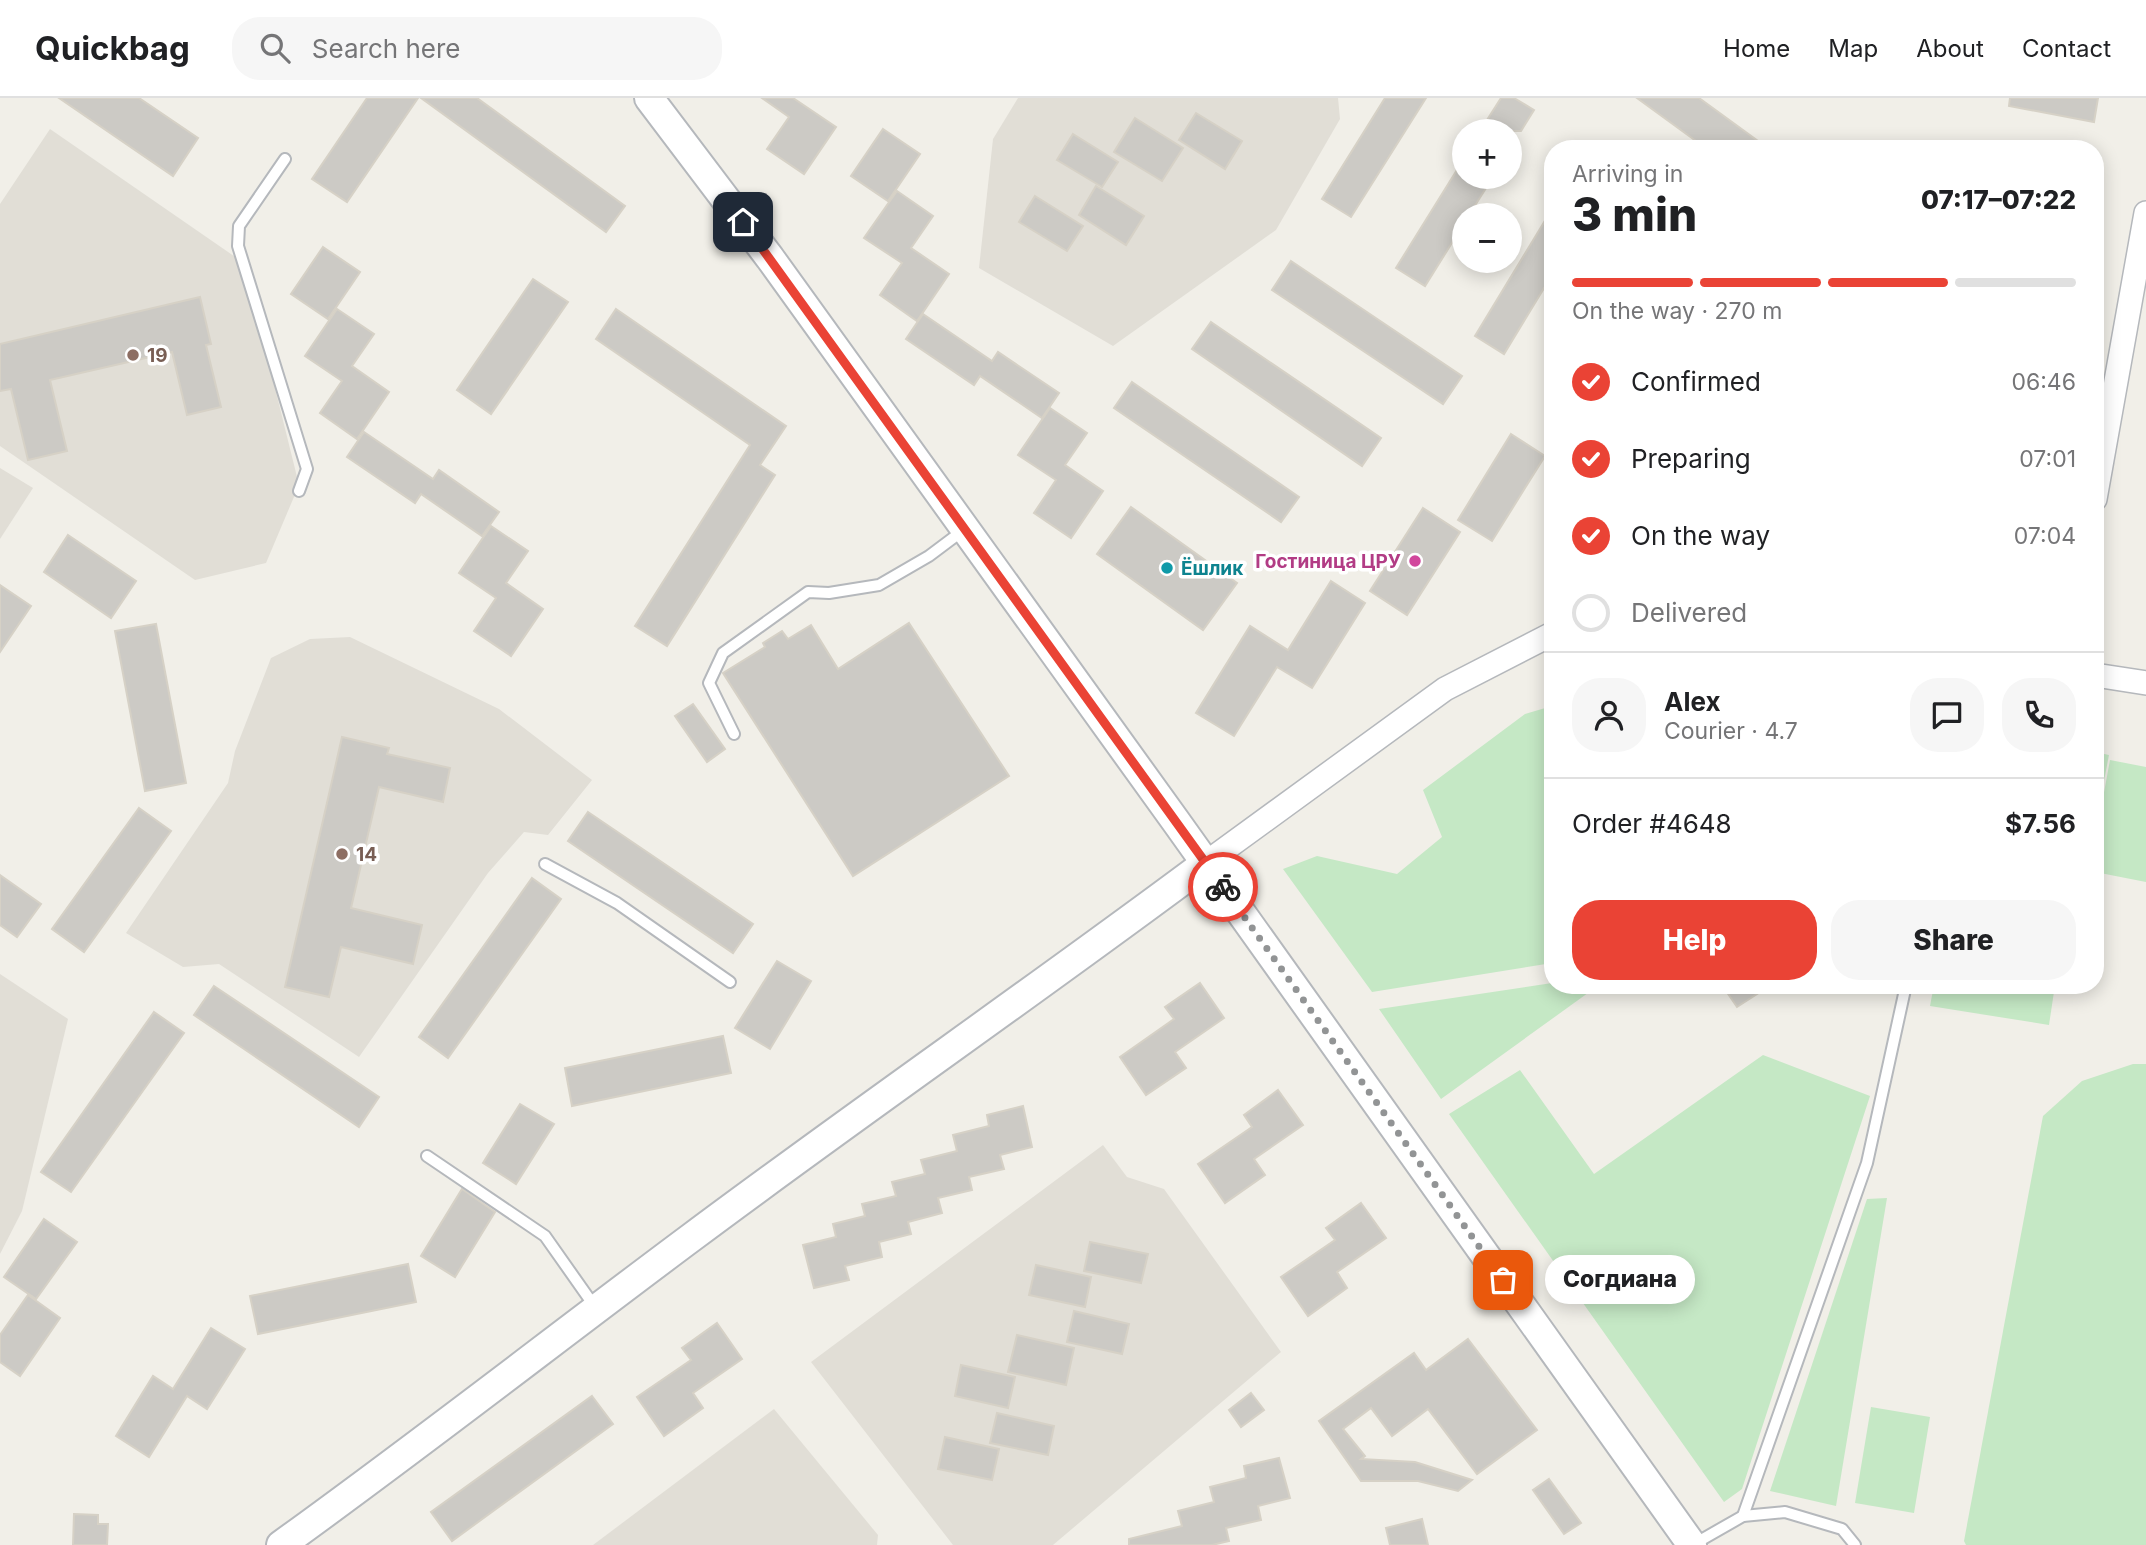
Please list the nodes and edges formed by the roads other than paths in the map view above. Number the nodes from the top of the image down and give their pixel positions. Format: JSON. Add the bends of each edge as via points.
{"nodes":[{"id":1,"x":649,"y":98,"type":"edge"},
{"id":2,"x":285,"y":159,"type":"dead end"},
{"id":3,"x":2146,"y":213,"type":"edge"},
{"id":4,"x":2104,"y":449,"type":"edge"},
{"id":5,"x":299,"y":491,"type":"dead end"},
{"id":6,"x":965,"y":529,"type":"junction"},
{"id":7,"x":1544,"y":638,"type":"edge"},
{"id":8,"x":2104,"y":677,"type":"edge"},
{"id":9,"x":2146,"y":684,"type":"edge"},
{"id":10,"x":734,"y":734,"type":"dead end"},
{"id":11,"x":1206,"y":863,"type":"junction"},
{"id":12,"x":545,"y":864,"type":"dead end"},
{"id":13,"x":730,"y":982,"type":"dead end"},
{"id":14,"x":1904,"y":994,"type":"edge"},
{"id":15,"x":427,"y":1157,"type":"dead end"},
{"id":16,"x":597,"y":1309,"type":"junction"},
{"id":17,"x":1743,"y":1516,"type":"junction"},
{"id":18,"x":281,"y":1545,"type":"edge"},
{"id":19,"x":1692,"y":1545,"type":"edge"},
{"id":20,"x":1855,"y":1545,"type":"edge"}],
"edges":[{"from":1,"to":6,"type":"street"},
{"from":2,"to":5,"type":"lane","via":[[239,226],[238,246],[307,469]]},
{"from":3,"to":4,"type":"street"},
{"from":6,"to":10,"type":"lane","via":[[879,584],[808,592],[723,653],[709,683]]},
{"from":6,"to":11,"type":"street"},
{"from":7,"to":11,"type":"street","via":[[1445,689]]},
{"from":8,"to":9,"type":"street"},
{"from":11,"to":16,"type":"street"},
{"from":11,"to":19,"type":"street"},
{"from":12,"to":13,"type":"lane","via":[[617,903]]},
{"from":14,"to":17,"type":"lane","via":[[1867,1163]]},
{"from":15,"to":16,"type":"lane","via":[[545,1236]]},
{"from":16,"to":18,"type":"street"},
{"from":17,"to":19,"type":"lane"},
{"from":17,"to":20,"type":"lane","via":[[1784,1512],[1842,1529]]}]}
